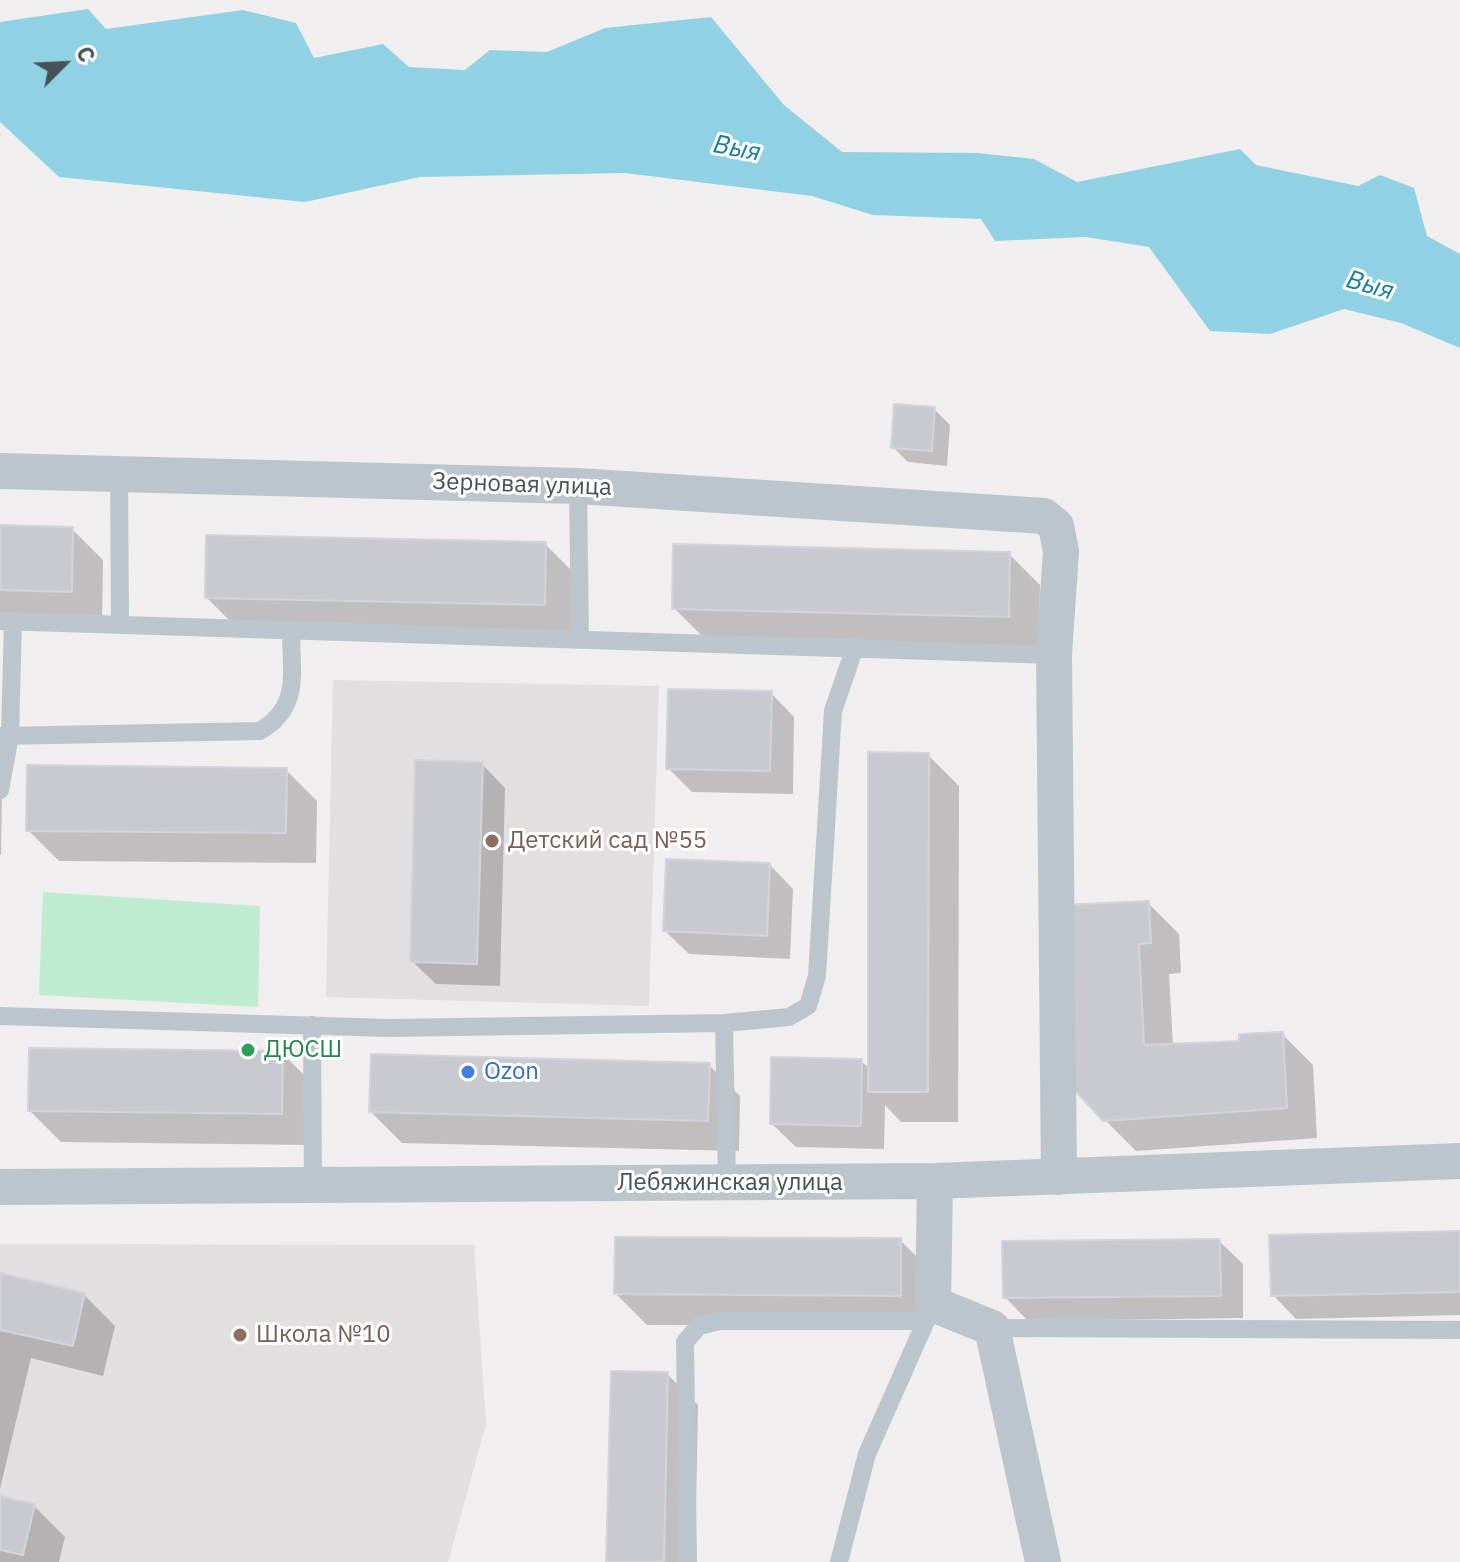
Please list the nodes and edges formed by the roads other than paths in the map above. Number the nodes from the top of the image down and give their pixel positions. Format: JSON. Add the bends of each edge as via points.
{"nodes":[{"id":1,"x":0,"y":471,"type":"edge"},
{"id":2,"x":119,"y":472,"type":"junction"},
{"id":3,"x":578,"y":486,"type":"junction"},
{"id":4,"x":6,"y":621,"type":"edge"},
{"id":5,"x":120,"y":623,"type":"junction"},
{"id":6,"x":291,"y":631,"type":"junction"},
{"id":7,"x":580,"y":637,"type":"junction"},
{"id":8,"x":855,"y":647,"type":"junction"},
{"id":9,"x":1054,"y":655,"type":"junction"},
{"id":10,"x":5,"y":736,"type":"edge"},
{"id":11,"x":0,"y":790,"type":"edge"},
{"id":12,"x":0,"y":1016,"type":"edge"},
{"id":13,"x":724,"y":1023,"type":"junction"},
{"id":14,"x":312,"y":1025,"type":"junction"},
{"id":15,"x":1460,"y":1161,"type":"edge"},
{"id":16,"x":1059,"y":1177,"type":"junction"},
{"id":17,"x":935,"y":1181,"type":"junction"},
{"id":18,"x":727,"y":1183,"type":"junction"},
{"id":19,"x":313,"y":1185,"type":"junction"},
{"id":20,"x":0,"y":1187,"type":"edge"},
{"id":21,"x":930,"y":1313,"type":"junction"},
{"id":22,"x":992,"y":1328,"type":"junction"},
{"id":23,"x":1460,"y":1330,"type":"edge"},
{"id":24,"x":688,"y":1562,"type":"edge"},
{"id":25,"x":839,"y":1562,"type":"edge"},
{"id":26,"x":1043,"y":1562,"type":"edge"}],
"edges":[{"from":1,"to":2,"type":"street","name":"Зерновая улица"},
{"from":2,"to":3,"type":"street","name":"Зерновая улица"},
{"from":2,"to":5,"type":"lane"},
{"from":3,"to":7,"type":"lane"},
{"from":3,"to":9,"type":"street","name":"Зерновая улица","via":[[1044,516],[1056,526],[1061,551]]},
{"from":4,"to":5,"type":"lane"},
{"from":4,"to":10,"type":"lane"},
{"from":5,"to":6,"type":"lane"},
{"from":6,"to":7,"type":"lane"},
{"from":6,"to":10,"type":"lane","via":[[290,699],[278,720],[260,731]]},
{"from":7,"to":8,"type":"lane"},
{"from":8,"to":9,"type":"lane"},
{"from":8,"to":13,"type":"lane","via":[[833,711],[817,976],[808,1006],[789,1017]]},
{"from":9,"to":16,"type":"street"},
{"from":10,"to":11,"type":"lane"},
{"from":12,"to":14,"type":"lane"},
{"from":13,"to":14,"type":"lane"},
{"from":13,"to":18,"type":"lane"},
{"from":14,"to":19,"type":"lane"},
{"from":15,"to":16,"type":"street","name":"Лебяжинская улица"},
{"from":16,"to":17,"type":"street","name":"Лебяжинская улица"},
{"from":17,"to":18,"type":"street","name":"Лебяжинская улица"},
{"from":17,"to":21,"type":"street"},
{"from":18,"to":19,"type":"street","name":"Лебяжинская улица"},
{"from":19,"to":20,"type":"street","name":"Лебяжинская улица"},
{"from":21,"to":22,"type":"street"},
{"from":21,"to":24,"type":"lane","via":[[699,1326],[685,1342]]},
{"from":21,"to":25,"type":"lane","via":[[867,1454]]},
{"from":22,"to":23,"type":"lane"},
{"from":22,"to":26,"type":"street"}]}
